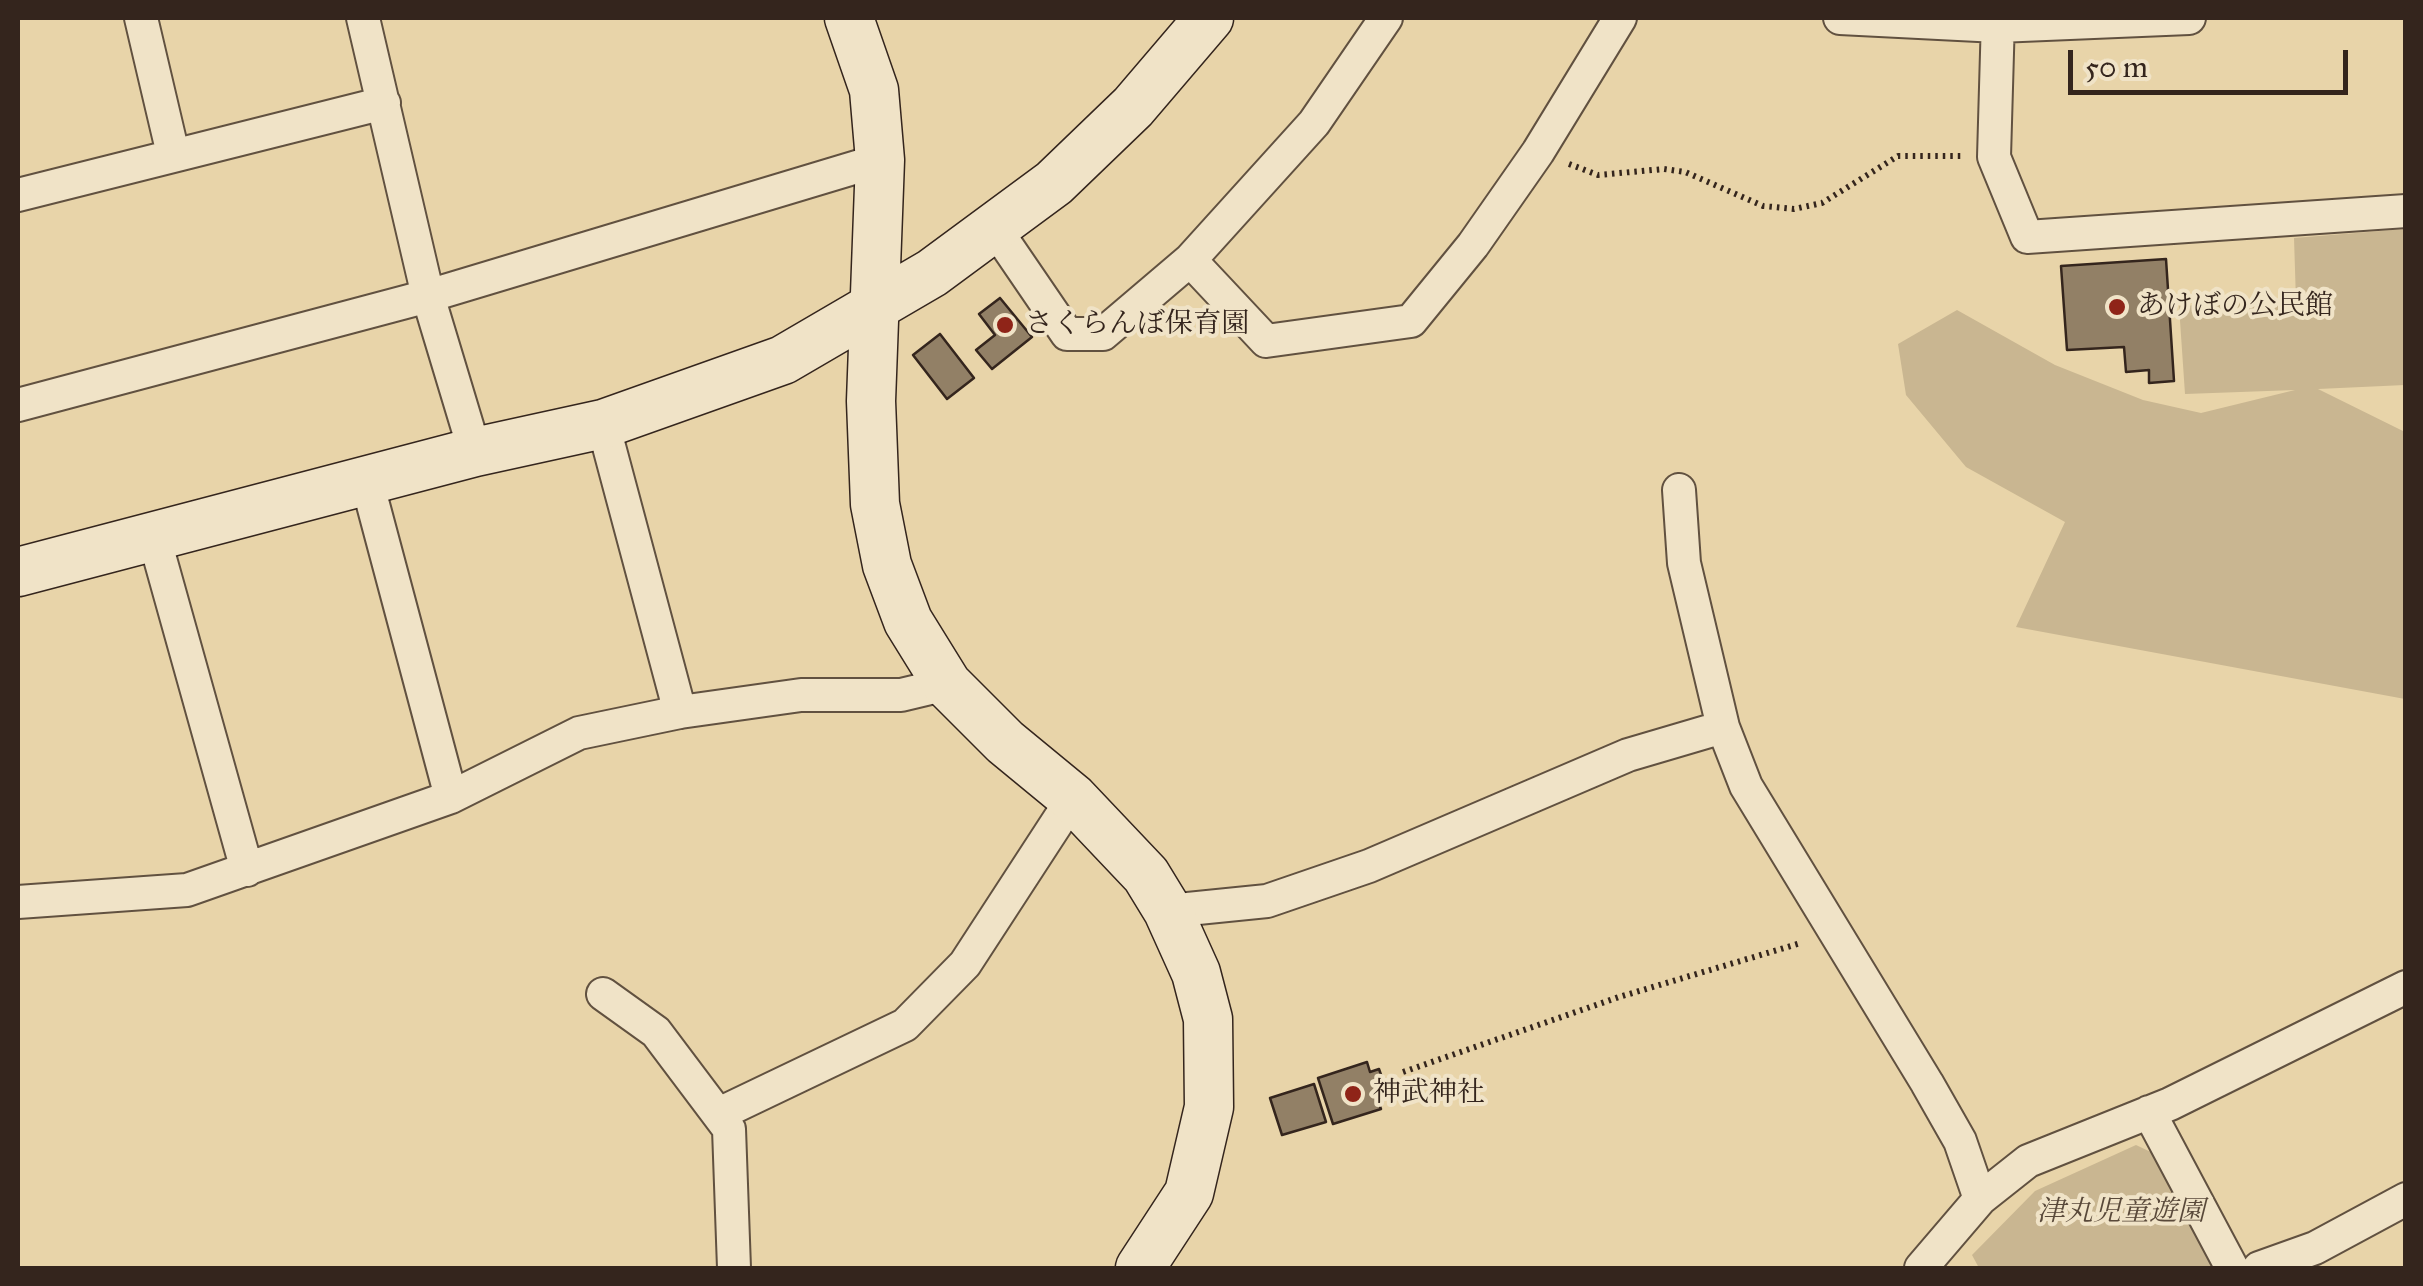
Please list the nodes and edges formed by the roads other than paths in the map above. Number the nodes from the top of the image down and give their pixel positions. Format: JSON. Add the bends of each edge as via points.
{"nodes":[{"id":1,"x":141,"y":18,"type":"edge"},
{"id":2,"x":363,"y":18,"type":"edge"},
{"id":3,"x":850,"y":18,"type":"edge"},
{"id":4,"x":1209,"y":18,"type":"edge"},
{"id":5,"x":1386,"y":18,"type":"edge"},
{"id":6,"x":1620,"y":18,"type":"edge"},
{"id":7,"x":1840,"y":18,"type":"edge"},
{"id":8,"x":2189,"y":18,"type":"edge"},
{"id":9,"x":1998,"y":22,"type":"edge"},
{"id":10,"x":384,"y":103,"type":"junction"},
{"id":11,"x":173,"y":154,"type":"junction"},
{"id":12,"x":880,"y":160,"type":"junction"},
{"id":13,"x":18,"y":195,"type":"edge"},
{"id":14,"x":2406,"y":211,"type":"edge"},
{"id":15,"x":996,"y":230,"type":"junction"},
{"id":16,"x":1190,"y":260,"type":"junction"},
{"id":17,"x":428,"y":296,"type":"junction"},
{"id":18,"x":873,"y":310,"type":"junction"},
{"id":19,"x":18,"y":405,"type":"edge"},
{"id":20,"x":602,"y":424,"type":"junction"},
{"id":21,"x":475,"y":452,"type":"junction"},
{"id":22,"x":367,"y":482,"type":"junction"},
{"id":23,"x":1679,"y":490,"type":"dead end"},
{"id":24,"x":154,"y":537,"type":"junction"},
{"id":25,"x":18,"y":572,"type":"edge"},
{"id":26,"x":948,"y":684,"type":"junction"},
{"id":27,"x":680,"y":712,"type":"junction"},
{"id":28,"x":1723,"y":727,"type":"junction"},
{"id":29,"x":451,"y":797,"type":"junction"},
{"id":30,"x":1074,"y":798,"type":"junction"},
{"id":31,"x":247,"y":870,"type":"junction"},
{"id":32,"x":20,"y":892,"type":"edge"},
{"id":33,"x":1168,"y":910,"type":"junction"},
{"id":34,"x":603,"y":994,"type":"dead end"},
{"id":35,"x":2403,"y":996,"type":"edge"},
{"id":36,"x":2149,"y":1112,"type":"junction"},
{"id":37,"x":721,"y":1113,"type":"junction"},
{"id":38,"x":1980,"y":1199,"type":"junction"},
{"id":39,"x":2406,"y":1199,"type":"edge"},
{"id":40,"x":734,"y":1268,"type":"edge"},
{"id":41,"x":1140,"y":1268,"type":"edge"},
{"id":42,"x":1921,"y":1268,"type":"edge"},
{"id":43,"x":2232,"y":1268,"type":"edge"},
{"id":44,"x":2259,"y":1268,"type":"edge"}],
"edges":[{"from":1,"to":11,"type":"street"},
{"from":2,"to":10,"type":"street"},
{"from":3,"to":12,"type":"street","via":[[874,90]]},
{"from":4,"to":15,"type":"street","via":[[1133,107]]},
{"from":5,"to":16,"type":"street","via":[[1314,123]]},
{"from":6,"to":16,"type":"street","via":[[1538,152],[1410,321],[1266,340]]},
{"from":7,"to":9,"type":"street"},
{"from":8,"to":9,"type":"street"},
{"from":9,"to":14,"type":"street","via":[[1994,157],[2027,238]]},
{"from":10,"to":11,"type":"street"},
{"from":10,"to":17,"type":"street"},
{"from":11,"to":13,"type":"street"},
{"from":12,"to":17,"type":"street"},
{"from":12,"to":18,"type":"street"},
{"from":15,"to":16,"type":"street","via":[[1067,334],[1102,334]]},
{"from":15,"to":18,"type":"street"},
{"from":17,"to":19,"type":"street"},
{"from":17,"to":21,"type":"street"},
{"from":18,"to":20,"type":"street","via":[[783,360]]},
{"from":18,"to":26,"type":"street","via":[[876,504],[887,565],[908,621]]},
{"from":20,"to":21,"type":"street"},
{"from":20,"to":27,"type":"street"},
{"from":21,"to":22,"type":"street"},
{"from":22,"to":24,"type":"street"},
{"from":22,"to":29,"type":"street"},
{"from":23,"to":28,"type":"street","via":[[1684,563]]},
{"from":24,"to":25,"type":"street"},
{"from":24,"to":31,"type":"street"},
{"from":26,"to":27,"type":"street","via":[[901,695],[801,695]]},
{"from":26,"to":30,"type":"street","via":[[1004,742]]},
{"from":27,"to":29,"type":"street","via":[[579,733]]},
{"from":28,"to":33,"type":"street","via":[[1628,755],[1284,895]]},
{"from":28,"to":38,"type":"street","via":[[1746,786],[1960,1141]]},
{"from":29,"to":31,"type":"street"},
{"from":30,"to":33,"type":"street","via":[[1146,874]]},
{"from":30,"to":37,"type":"street","via":[[964,964],[906,1025]]},
{"from":31,"to":32,"type":"street","via":[[187,890]]},
{"from":33,"to":41,"type":"street","via":[[1208,1018],[1209,1107],[1188,1193]]},
{"from":34,"to":37,"type":"street","via":[[656,1032]]},
{"from":35,"to":36,"type":"street"},
{"from":36,"to":38,"type":"street","via":[[2028,1161]]},
{"from":36,"to":43,"type":"street"},
{"from":37,"to":40,"type":"street","via":[[729,1129]]},
{"from":38,"to":42,"type":"street"},
{"from":39,"to":44,"type":"street","via":[[2315,1248]]}]}
